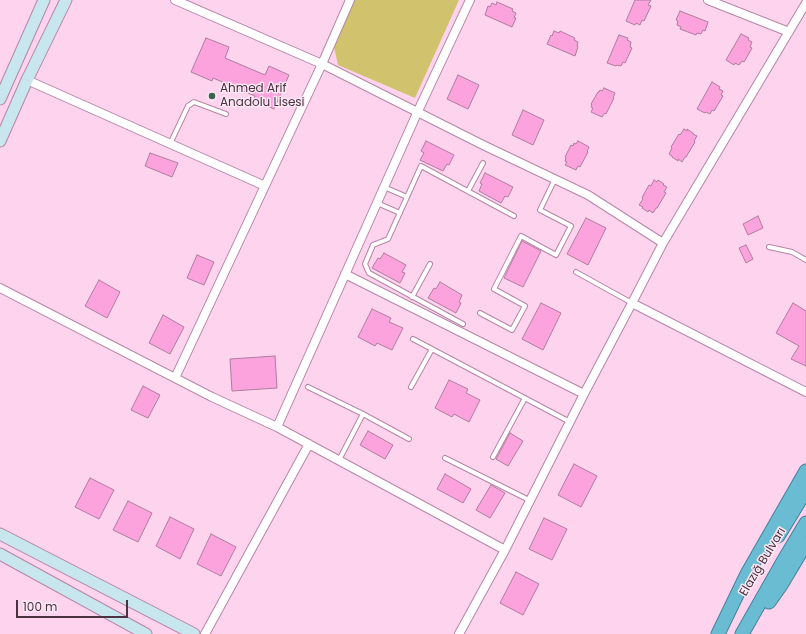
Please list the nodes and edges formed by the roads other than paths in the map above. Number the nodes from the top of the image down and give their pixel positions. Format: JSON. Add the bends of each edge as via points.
{"nodes":[{"id":1,"x":44,"y":0,"type":"edge"},
{"id":2,"x":66,"y":0,"type":"edge"},
{"id":3,"x":175,"y":0,"type":"edge"},
{"id":4,"x":350,"y":0,"type":"edge"},
{"id":5,"x":470,"y":0,"type":"edge"},
{"id":6,"x":708,"y":0,"type":"edge"},
{"id":7,"x":806,"y":3,"type":"edge"},
{"id":8,"x":788,"y":32,"type":"junction"},
{"id":9,"x":322,"y":64,"type":"junction"},
{"id":10,"x":27,"y":80,"type":"junction"},
{"id":11,"x":0,"y":99,"type":"edge"},
{"id":12,"x":418,"y":111,"type":"junction"},
{"id":13,"x":226,"y":114,"type":"dead end"},
{"id":14,"x":0,"y":141,"type":"edge"},
{"id":15,"x":170,"y":144,"type":"junction"},
{"id":16,"x":483,"y":163,"type":"dead end"},
{"id":17,"x":555,"y":179,"type":"junction"},
{"id":18,"x":265,"y":186,"type":"junction"},
{"id":19,"x":384,"y":187,"type":"junction"},
{"id":20,"x":468,"y":191,"type":"junction"},
{"id":21,"x":407,"y":197,"type":"junction"},
{"id":22,"x":377,"y":203,"type":"junction"},
{"id":23,"x":400,"y":213,"type":"junction"},
{"id":24,"x":514,"y":216,"type":"dead end"},
{"id":25,"x":663,"y":243,"type":"junction"},
{"id":26,"x":769,"y":247,"type":"dead end"},
{"id":27,"x":806,"y":260,"type":"edge"},
{"id":28,"x":430,"y":264,"type":"dead end"},
{"id":29,"x":576,"y":272,"type":"dead end"},
{"id":30,"x":345,"y":274,"type":"junction"},
{"id":31,"x":0,"y":288,"type":"edge"},
{"id":32,"x":412,"y":297,"type":"junction"},
{"id":33,"x":632,"y":303,"type":"junction"},
{"id":34,"x":480,"y":312,"type":"dead end"},
{"id":35,"x":463,"y":324,"type":"dead end"},
{"id":36,"x":413,"y":339,"type":"dead end"},
{"id":37,"x":432,"y":349,"type":"junction"},
{"id":38,"x":175,"y":378,"type":"junction"},
{"id":39,"x":308,"y":387,"type":"dead end"},
{"id":40,"x":411,"y":387,"type":"dead end"},
{"id":41,"x":806,"y":392,"type":"edge"},
{"id":42,"x":584,"y":394,"type":"junction"},
{"id":43,"x":525,"y":398,"type":"junction"},
{"id":44,"x":363,"y":414,"type":"junction"},
{"id":45,"x":570,"y":422,"type":"junction"},
{"id":46,"x":277,"y":427,"type":"junction"},
{"id":47,"x":410,"y":439,"type":"dead end"},
{"id":48,"x":309,"y":444,"type":"junction"},
{"id":49,"x":492,"y":457,"type":"dead end"},
{"id":50,"x":445,"y":458,"type":"dead end"},
{"id":51,"x":338,"y":460,"type":"junction"},
{"id":52,"x":806,"y":471,"type":"edge"},
{"id":53,"x":806,"y":490,"type":"edge"},
{"id":54,"x":530,"y":500,"type":"junction"},
{"id":55,"x":806,"y":523,"type":"edge"},
{"id":56,"x":0,"y":534,"type":"edge"},
{"id":57,"x":806,"y":543,"type":"edge"},
{"id":58,"x":504,"y":550,"type":"junction"},
{"id":59,"x":0,"y":554,"type":"edge"},
{"id":60,"x":146,"y":634,"type":"edge"},
{"id":61,"x":194,"y":634,"type":"edge"},
{"id":62,"x":205,"y":634,"type":"edge"},
{"id":63,"x":459,"y":634,"type":"edge"},
{"id":64,"x":719,"y":634,"type":"edge"},
{"id":65,"x":742,"y":634,"type":"edge"},
{"id":66,"x":745,"y":634,"type":"edge"}],
"edges":[{"from":1,"to":11,"type":"main road"},
{"from":2,"to":10,"type":"main road"},
{"from":3,"to":9,"type":"street"},
{"from":4,"to":9,"type":"street"},
{"from":5,"to":12,"type":"street"},
{"from":6,"to":8,"type":"street"},
{"from":7,"to":8,"type":"street"},
{"from":8,"to":25,"type":"street"},
{"from":9,"to":12,"type":"street"},
{"from":9,"to":18,"type":"street"},
{"from":10,"to":14,"type":"main road"},
{"from":10,"to":15,"type":"street"},
{"from":12,"to":17,"type":"street"},
{"from":12,"to":19,"type":"street"},
{"from":13,"to":15,"type":"lane","via":[[194,102],[188,106]]},
{"from":15,"to":18,"type":"street"},
{"from":16,"to":20,"type":"lane"},
{"from":17,"to":25,"type":"street","via":[[588,195]]},
{"from":17,"to":34,"type":"lane","via":[[540,210],[571,226],[556,255],[521,236],[494,289],[525,306],[512,330]]},
{"from":18,"to":38,"type":"street"},
{"from":19,"to":21,"type":"lane"},
{"from":19,"to":22,"type":"street"},
{"from":20,"to":21,"type":"lane","via":[[421,166]]},
{"from":20,"to":24,"type":"lane"},
{"from":21,"to":23,"type":"lane"},
{"from":22,"to":23,"type":"lane"},
{"from":22,"to":30,"type":"street"},
{"from":23,"to":32,"type":"lane","via":[[388,239],[373,244],[365,264],[369,274]]},
{"from":25,"to":33,"type":"street"},
{"from":26,"to":27,"type":"lane","via":[[792,252]]},
{"from":28,"to":32,"type":"lane"},
{"from":29,"to":33,"type":"lane"},
{"from":30,"to":42,"type":"street"},
{"from":30,"to":46,"type":"street"},
{"from":31,"to":38,"type":"street"},
{"from":32,"to":35,"type":"lane"},
{"from":33,"to":41,"type":"street"},
{"from":33,"to":42,"type":"street"},
{"from":36,"to":37,"type":"lane"},
{"from":37,"to":40,"type":"lane"},
{"from":37,"to":43,"type":"lane"},
{"from":38,"to":46,"type":"street"},
{"from":39,"to":44,"type":"lane"},
{"from":42,"to":45,"type":"street"},
{"from":43,"to":45,"type":"lane"},
{"from":43,"to":49,"type":"lane"},
{"from":44,"to":47,"type":"lane"},
{"from":44,"to":51,"type":"lane"},
{"from":45,"to":54,"type":"street"},
{"from":46,"to":48,"type":"street"},
{"from":48,"to":51,"type":"street"},
{"from":48,"to":62,"type":"street"},
{"from":50,"to":54,"type":"lane"},
{"from":51,"to":58,"type":"street"},
{"from":52,"to":64,"type":"highway","via":[[748,574]]},
{"from":53,"to":64,"type":"highway","name":"Elazığ Bulvarı"},
{"from":54,"to":58,"type":"street"},
{"from":55,"to":65,"type":"highway","name":"Elazığ Bulvarı"},
{"from":56,"to":61,"type":"main road"},
{"from":57,"to":66,"type":"highway"},
{"from":58,"to":63,"type":"street"},
{"from":59,"to":60,"type":"main road"}]}
